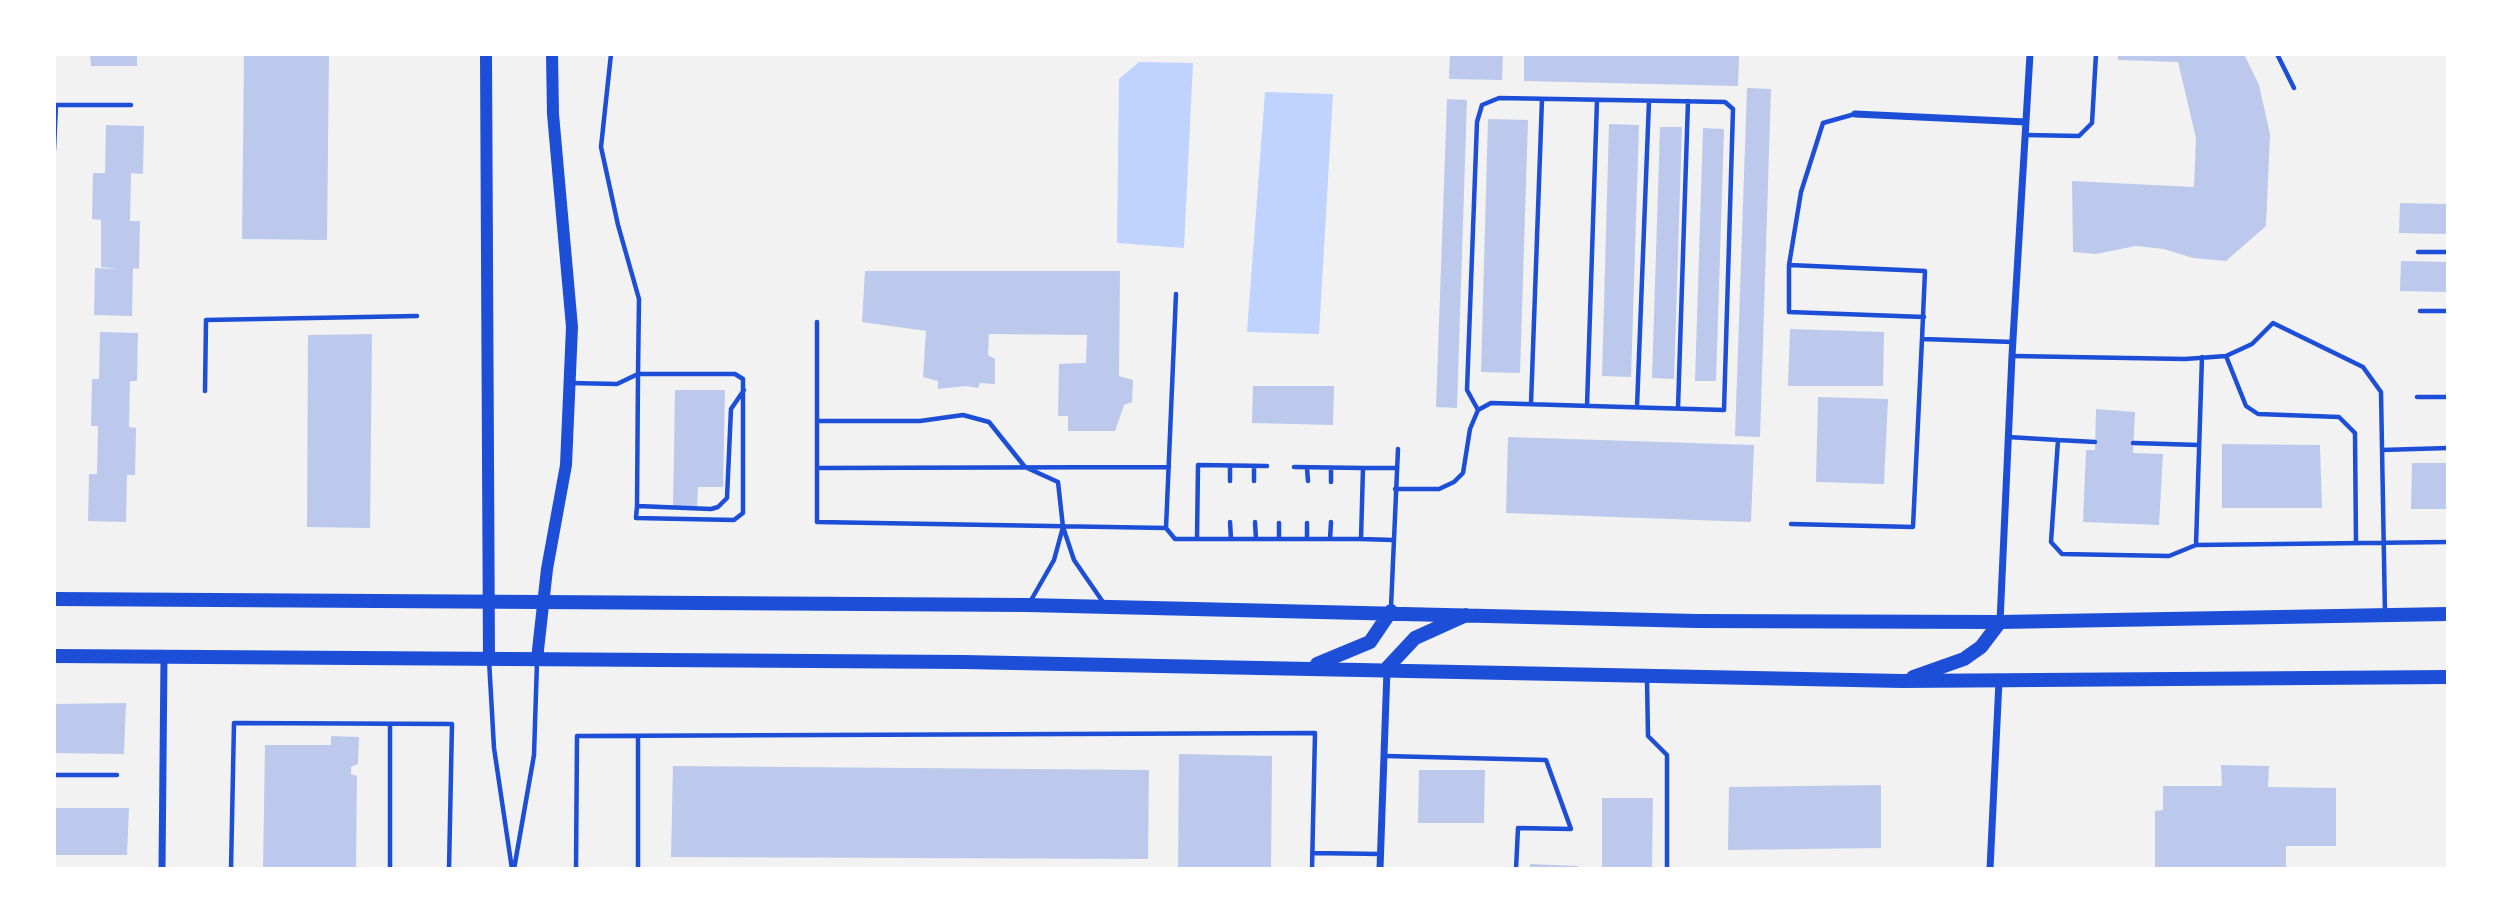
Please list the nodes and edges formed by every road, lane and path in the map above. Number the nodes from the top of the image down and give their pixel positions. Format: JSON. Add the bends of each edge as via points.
{"nodes":[{"id":1,"x":485,"y":54,"type":"edge"},
{"id":2,"x":552,"y":54,"type":"edge"},
{"id":3,"x":611,"y":54,"type":"edge"},
{"id":4,"x":2030,"y":54,"type":"edge"},
{"id":5,"x":2096,"y":54,"type":"edge"},
{"id":6,"x":2277,"y":54,"type":"edge"},
{"id":7,"x":2294,"y":88,"type":"dead end"},
{"id":8,"x":1542,"y":99,"type":"junction"},
{"id":9,"x":1597,"y":100,"type":"junction"},
{"id":10,"x":1649,"y":100,"type":"junction"},
{"id":11,"x":1688,"y":101,"type":"junction"},
{"id":12,"x":55,"y":105,"type":"edge"},
{"id":13,"x":131,"y":105,"type":"dead end"},
{"id":14,"x":1855,"y":114,"type":"joint"},
{"id":15,"x":2026,"y":122,"type":"junction"},
{"id":16,"x":2026,"y":135,"type":"junction"},
{"id":17,"x":54,"y":150,"type":"edge"},
{"id":18,"x":2418,"y":252,"type":"dead end"},
{"id":19,"x":2448,"y":252,"type":"edge"},
{"id":20,"x":1790,"y":265,"type":"junction"},
{"id":21,"x":1176,"y":294,"type":"dead end"},
{"id":22,"x":2420,"y":311,"type":"dead end"},
{"id":23,"x":2448,"y":311,"type":"edge"},
{"id":24,"x":417,"y":316,"type":"dead end"},
{"id":25,"x":1924,"y":317,"type":"junction"},
{"id":26,"x":817,"y":321,"type":"dead end"},
{"id":27,"x":1922,"y":339,"type":"junction"},
{"id":28,"x":2013,"y":342,"type":"junction"},
{"id":29,"x":2012,"y":356,"type":"junction"},
{"id":30,"x":2226,"y":356,"type":"junction"},
{"id":31,"x":2202,"y":357,"type":"junction"},
{"id":32,"x":638,"y":374,"type":"junction"},
{"id":33,"x":570,"y":383,"type":"junction"},
{"id":34,"x":744,"y":390,"type":"junction"},
{"id":35,"x":205,"y":391,"type":"dead end"},
{"id":36,"x":2417,"y":397,"type":"dead end"},
{"id":37,"x":2448,"y":397,"type":"edge"},
{"id":38,"x":1531,"y":404,"type":"junction"},
{"id":39,"x":1587,"y":406,"type":"junction"},
{"id":40,"x":1637,"y":407,"type":"junction"},
{"id":41,"x":1678,"y":408,"type":"junction"},
{"id":42,"x":1478,"y":410,"type":"junction"},
{"id":43,"x":817,"y":421,"type":"junction"},
{"id":44,"x":2008,"y":438,"type":"junction"},
{"id":45,"x":2058,"y":440,"type":"junction"},
{"id":46,"x":2095,"y":442,"type":"dead end"},
{"id":47,"x":2133,"y":443,"type":"dead end"},
{"id":48,"x":2199,"y":445,"type":"junction"},
{"id":49,"x":2448,"y":448,"type":"edge"},
{"id":50,"x":1398,"y":449,"type":"dead end"},
{"id":51,"x":2382,"y":450,"type":"junction"},
{"id":52,"x":1230,"y":466,"type":"junction"},
{"id":53,"x":1025,"y":467,"type":"junction"},
{"id":54,"x":1169,"y":467,"type":"junction"},
{"id":55,"x":1254,"y":467,"type":"junction"},
{"id":56,"x":1267,"y":467,"type":"dead end"},
{"id":57,"x":1294,"y":467,"type":"dead end"},
{"id":58,"x":1307,"y":467,"type":"junction"},
{"id":59,"x":817,"y":468,"type":"junction"},
{"id":60,"x":1331,"y":468,"type":"junction"},
{"id":61,"x":1363,"y":468,"type":"junction"},
{"id":62,"x":1396,"y":468,"type":"junction"},
{"id":63,"x":1230,"y":481,"type":"dead end"},
{"id":64,"x":1254,"y":481,"type":"dead end"},
{"id":65,"x":1308,"y":481,"type":"dead end"},
{"id":66,"x":1331,"y":482,"type":"dead end"},
{"id":67,"x":1395,"y":489,"type":"junction"},
{"id":68,"x":636,"y":506,"type":"junction"},
{"id":69,"x":1230,"y":522,"type":"dead end"},
{"id":70,"x":1255,"y":522,"type":"dead end"},
{"id":71,"x":1331,"y":522,"type":"dead end"},
{"id":72,"x":1279,"y":523,"type":"dead end"},
{"id":73,"x":1307,"y":523,"type":"dead end"},
{"id":74,"x":1791,"y":524,"type":"dead end"},
{"id":75,"x":1063,"y":527,"type":"junction"},
{"id":76,"x":1166,"y":528,"type":"junction"},
{"id":77,"x":1197,"y":539,"type":"junction"},
{"id":78,"x":1231,"y":539,"type":"junction"},
{"id":79,"x":1256,"y":539,"type":"junction"},
{"id":80,"x":1279,"y":539,"type":"junction"},
{"id":81,"x":1307,"y":539,"type":"junction"},
{"id":82,"x":1330,"y":539,"type":"junction"},
{"id":83,"x":1361,"y":539,"type":"junction"},
{"id":84,"x":1393,"y":540,"type":"junction"},
{"id":85,"x":2448,"y":542,"type":"edge"},
{"id":86,"x":2356,"y":543,"type":"junction"},
{"id":87,"x":2384,"y":543,"type":"junction"},
{"id":88,"x":2196,"y":545,"type":"junction"},
{"id":89,"x":54,"y":599,"type":"edge"},
{"id":90,"x":488,"y":602,"type":"junction"},
{"id":91,"x":543,"y":602,"type":"junction"},
{"id":92,"x":1027,"y":605,"type":"junction"},
{"id":93,"x":1105,"y":606,"type":"junction"},
{"id":94,"x":1391,"y":611,"type":"junction"},
{"id":95,"x":1470,"y":613,"type":"junction"},
{"id":96,"x":2385,"y":614,"type":"junction"},
{"id":97,"x":2448,"y":614,"type":"edge"},
{"id":98,"x":2000,"y":622,"type":"junction"},
{"id":99,"x":54,"y":656,"type":"edge"},
{"id":100,"x":164,"y":657,"type":"junction"},
{"id":101,"x":489,"y":659,"type":"junction"},
{"id":102,"x":537,"y":659,"type":"junction"},
{"id":103,"x":1310,"y":668,"type":"junction"},
{"id":104,"x":1387,"y":668,"type":"junction"},
{"id":105,"x":1647,"y":677,"type":"junction"},
{"id":106,"x":2448,"y":677,"type":"edge"},
{"id":107,"x":1999,"y":680,"type":"junction"},
{"id":108,"x":1902,"y":681,"type":"junction"},
{"id":109,"x":390,"y":724,"type":"junction"},
{"id":110,"x":638,"y":736,"type":"junction"},
{"id":111,"x":1384,"y":756,"type":"junction"},
{"id":112,"x":54,"y":775,"type":"edge"},
{"id":113,"x":117,"y":775,"type":"dead end"},
{"id":114,"x":1312,"y":853,"type":"junction"},
{"id":115,"x":1381,"y":854,"type":"junction"},
{"id":116,"x":162,"y":869,"type":"edge"},
{"id":117,"x":231,"y":869,"type":"edge"},
{"id":118,"x":390,"y":869,"type":"edge"},
{"id":119,"x":449,"y":869,"type":"edge"},
{"id":120,"x":513,"y":869,"type":"edge"},
{"id":121,"x":576,"y":869,"type":"edge"},
{"id":122,"x":638,"y":869,"type":"edge"},
{"id":123,"x":1312,"y":869,"type":"edge"},
{"id":124,"x":1380,"y":869,"type":"edge"},
{"id":125,"x":1517,"y":869,"type":"edge"},
{"id":126,"x":1667,"y":869,"type":"edge"},
{"id":127,"x":1990,"y":869,"type":"edge"}],
"edges":[{"from":1,"to":90,"type":"main road"},
{"from":2,"to":33,"type":"main road","via":[[572,327]]},
{"from":3,"to":32,"type":"lane","via":[[601,147],[639,299]]},
{"from":4,"to":15,"type":"street"},
{"from":5,"to":16,"type":"lane","via":[[2092,123],[2079,136]]},
{"from":6,"to":7,"type":"lane"},
{"from":8,"to":9,"type":"lane"},
{"from":8,"to":38,"type":"lane"},
{"from":8,"to":42,"type":"lane","via":[[1499,99],[1482,105],[1477,121],[1467,390]]},
{"from":9,"to":10,"type":"lane"},
{"from":9,"to":39,"type":"lane"},
{"from":10,"to":11,"type":"lane"},
{"from":10,"to":40,"type":"lane"},
{"from":11,"to":41,"type":"lane"},
{"from":11,"to":41,"type":"lane","via":[[1725,102],[1733,109],[1724,410]]},
{"from":12,"to":13,"type":"lane"},
{"from":12,"to":17,"type":"lane"},
{"from":14,"to":15,"type":"street"},
{"from":14,"to":20,"type":"lane","via":[[1823,123],[1801,192]]},
{"from":15,"to":16,"type":"street"},
{"from":16,"to":28,"type":"street"},
{"from":18,"to":19,"type":"lane"},
{"from":20,"to":25,"type":"lane","via":[[1925,271]]},
{"from":20,"to":25,"type":"lane","via":[[1789,312]]},
{"from":21,"to":54,"type":"lane"},
{"from":22,"to":23,"type":"lane"},
{"from":24,"to":35,"type":"lane","via":[[206,320]]},
{"from":25,"to":27,"type":"lane"},
{"from":26,"to":43,"type":"lane"},
{"from":27,"to":28,"type":"lane"},
{"from":27,"to":74,"type":"lane","via":[[1913,527]]},
{"from":28,"to":29,"type":"street"},
{"from":29,"to":31,"type":"lane"},
{"from":29,"to":44,"type":"street"},
{"from":30,"to":31,"type":"lane"},
{"from":30,"to":51,"type":"lane","via":[[2252,344],[2273,323],[2363,366],[2381,392]]},
{"from":30,"to":86,"type":"lane","via":[[2246,406],[2258,414],[2339,417],[2355,433]]},
{"from":31,"to":48,"type":"lane"},
{"from":32,"to":33,"type":"lane","via":[[617,384]]},
{"from":32,"to":34,"type":"lane","via":[[735,374],[743,379]]},
{"from":32,"to":68,"type":"lane"},
{"from":33,"to":91,"type":"main road","via":[[566,465]]},
{"from":34,"to":68,"type":"lane","via":[[731,409],[727,498],[710,509]]},
{"from":34,"to":68,"type":"lane","via":[[743,513],[734,520],[636,518]]},
{"from":36,"to":37,"type":"lane"},
{"from":38,"to":39,"type":"lane"},
{"from":38,"to":42,"type":"lane","via":[[1491,404]]},
{"from":39,"to":40,"type":"lane"},
{"from":40,"to":41,"type":"lane"},
{"from":42,"to":67,"type":"lane","via":[[1469,429],[1463,473],[1454,482],[1438,489]]},
{"from":43,"to":53,"type":"lane","via":[[920,421],[963,415],[989,422]]},
{"from":43,"to":59,"type":"lane"},
{"from":44,"to":45,"type":"lane"},
{"from":44,"to":98,"type":"street"},
{"from":45,"to":46,"type":"lane"},
{"from":45,"to":88,"type":"lane","via":[[2051,542],[2063,554],[2169,556]]},
{"from":47,"to":48,"type":"lane"},
{"from":48,"to":88,"type":"lane"},
{"from":49,"to":51,"type":"lane"},
{"from":50,"to":62,"type":"lane"},
{"from":51,"to":87,"type":"lane"},
{"from":52,"to":55,"type":"lane"},
{"from":52,"to":63,"type":"lane"},
{"from":52,"to":77,"type":"lane","via":[[1198,465]]},
{"from":53,"to":54,"type":"lane"},
{"from":53,"to":59,"type":"lane"},
{"from":53,"to":75,"type":"lane","via":[[1058,482]]},
{"from":54,"to":76,"type":"lane"},
{"from":55,"to":56,"type":"lane"},
{"from":55,"to":64,"type":"lane"},
{"from":57,"to":58,"type":"lane"},
{"from":58,"to":60,"type":"lane"},
{"from":58,"to":65,"type":"lane"},
{"from":59,"to":75,"type":"lane","via":[[817,522]]},
{"from":60,"to":61,"type":"lane"},
{"from":60,"to":66,"type":"lane"},
{"from":61,"to":62,"type":"lane"},
{"from":61,"to":83,"type":"lane"},
{"from":62,"to":67,"type":"lane"},
{"from":67,"to":84,"type":"lane"},
{"from":69,"to":78,"type":"lane"},
{"from":70,"to":79,"type":"lane"},
{"from":71,"to":82,"type":"lane"},
{"from":72,"to":80,"type":"lane"},
{"from":73,"to":81,"type":"lane"},
{"from":75,"to":76,"type":"lane"},
{"from":75,"to":92,"type":"lane","via":[[1054,560]]},
{"from":75,"to":93,"type":"lane","via":[[1074,560]]},
{"from":76,"to":77,"type":"lane","via":[[1175,539]]},
{"from":77,"to":78,"type":"lane"},
{"from":78,"to":79,"type":"lane"},
{"from":79,"to":80,"type":"lane"},
{"from":80,"to":81,"type":"lane"},
{"from":81,"to":82,"type":"lane"},
{"from":82,"to":83,"type":"lane"},
{"from":83,"to":84,"type":"lane"},
{"from":84,"to":94,"type":"lane"},
{"from":85,"to":87,"type":"lane"},
{"from":86,"to":87,"type":"lane"},
{"from":86,"to":88,"type":"lane"},
{"from":87,"to":96,"type":"lane"},
{"from":89,"to":90,"type":"main road"},
{"from":90,"to":91,"type":"main road"},
{"from":90,"to":101,"type":"main road"},
{"from":91,"to":92,"type":"main road"},
{"from":91,"to":102,"type":"main road"},
{"from":92,"to":93,"type":"main road"},
{"from":93,"to":94,"type":"main road"},
{"from":94,"to":95,"type":"main road"},
{"from":94,"to":103,"type":"main road","via":[[1370,642]]},
{"from":95,"to":98,"type":"main road","via":[[1696,621]]},
{"from":95,"to":104,"type":"main road","via":[[1415,638]]},
{"from":96,"to":97,"type":"main road"},
{"from":96,"to":98,"type":"main road"},
{"from":98,"to":108,"type":"main road","via":[[1981,647],[1964,659]]},
{"from":99,"to":100,"type":"main road"},
{"from":100,"to":101,"type":"main road"},
{"from":100,"to":116,"type":"street"},
{"from":101,"to":102,"type":"main road"},
{"from":101,"to":120,"type":"lane","via":[[494,748]]},
{"from":102,"to":103,"type":"main road"},
{"from":102,"to":120,"type":"lane","via":[[534,755]]},
{"from":103,"to":104,"type":"main road"},
{"from":104,"to":105,"type":"main road"},
{"from":104,"to":111,"type":"street"},
{"from":105,"to":108,"type":"main road"},
{"from":105,"to":126,"type":"lane","via":[[1648,736],[1667,755]]},
{"from":106,"to":107,"type":"main road"},
{"from":107,"to":108,"type":"main road"},
{"from":107,"to":127,"type":"street"},
{"from":109,"to":117,"type":"lane","via":[[234,723]]},
{"from":109,"to":118,"type":"lane"},
{"from":109,"to":119,"type":"lane","via":[[452,724]]},
{"from":110,"to":114,"type":"lane","via":[[1315,733]]},
{"from":110,"to":121,"type":"lane","via":[[578,736]]},
{"from":110,"to":122,"type":"lane"},
{"from":111,"to":115,"type":"street"},
{"from":111,"to":125,"type":"lane","via":[[1546,760],[1571,829],[1518,828]]},
{"from":112,"to":113,"type":"lane"},
{"from":114,"to":115,"type":"lane"},
{"from":114,"to":123,"type":"lane"},
{"from":115,"to":124,"type":"street"}]}
